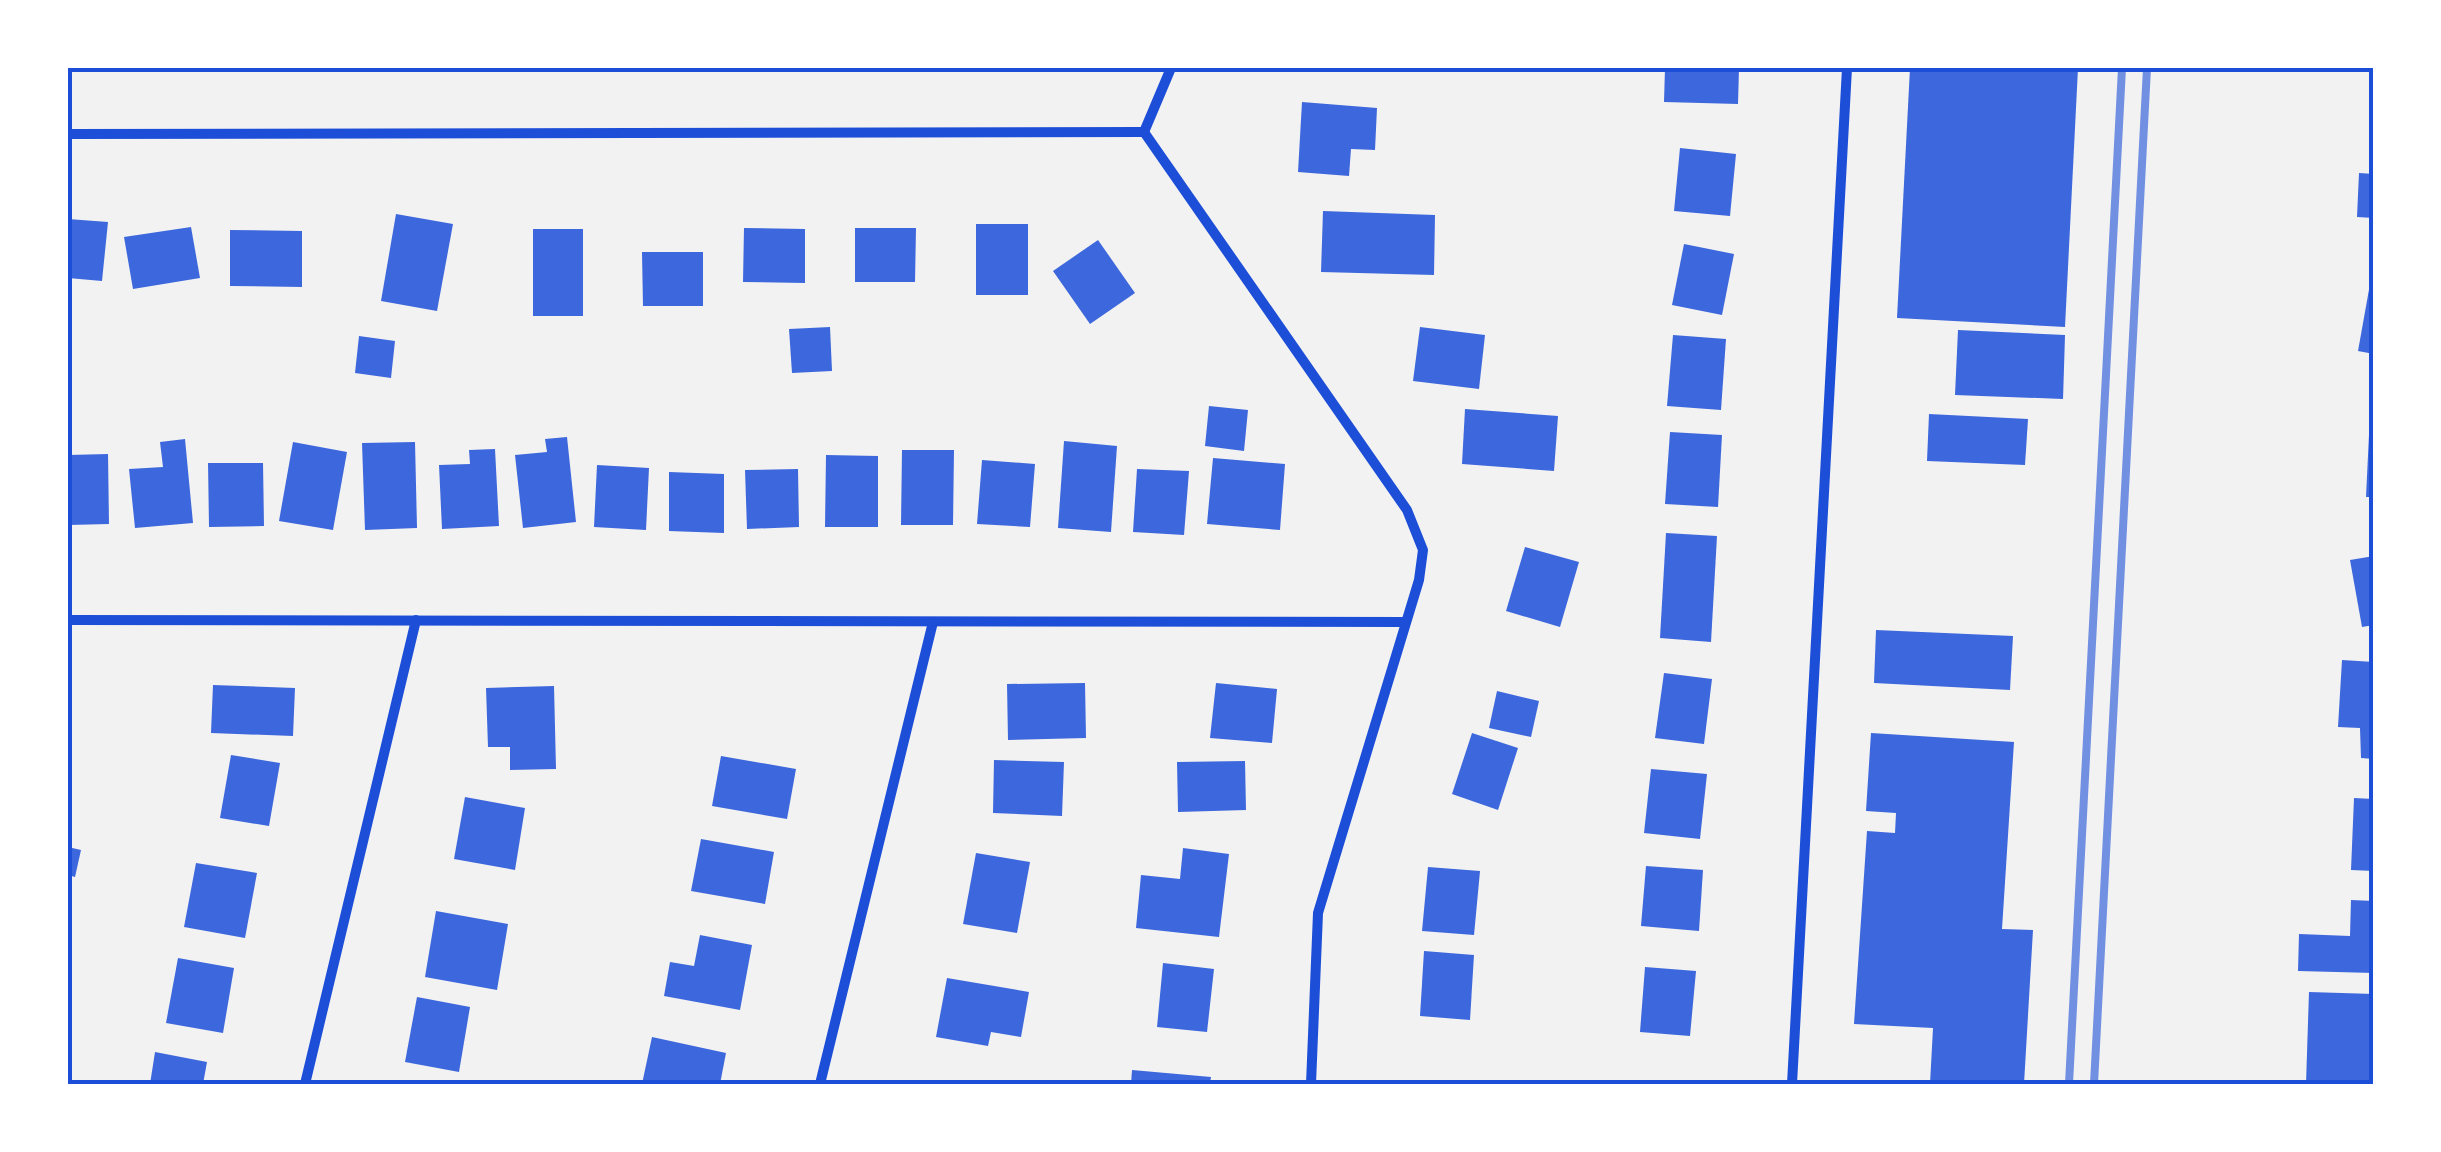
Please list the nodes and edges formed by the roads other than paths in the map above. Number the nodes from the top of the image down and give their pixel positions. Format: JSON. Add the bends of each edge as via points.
{"nodes":[{"id":1,"x":1171,"y":68,"type":"edge"},
{"id":2,"x":1847,"y":68,"type":"edge"},
{"id":3,"x":1144,"y":132,"type":"junction"},
{"id":4,"x":68,"y":134,"type":"edge"},
{"id":5,"x":68,"y":620,"type":"edge"},
{"id":6,"x":416,"y":620,"type":"junction"},
{"id":7,"x":933,"y":622,"type":"junction"},
{"id":8,"x":1406,"y":622,"type":"junction"},
{"id":9,"x":305,"y":1084,"type":"edge"},
{"id":10,"x":820,"y":1084,"type":"edge"},
{"id":11,"x":1311,"y":1084,"type":"edge"},
{"id":12,"x":1792,"y":1084,"type":"edge"}],
"edges":[{"from":1,"to":3,"type":"street"},
{"from":2,"to":12,"type":"street"},
{"from":3,"to":4,"type":"street"},
{"from":3,"to":8,"type":"street","via":[[1407,510],[1423,550]]},
{"from":5,"to":6,"type":"street"},
{"from":6,"to":7,"type":"street"},
{"from":6,"to":9,"type":"street"},
{"from":7,"to":8,"type":"street"},
{"from":7,"to":10,"type":"street"},
{"from":8,"to":11,"type":"street","via":[[1318,913]]}]}
